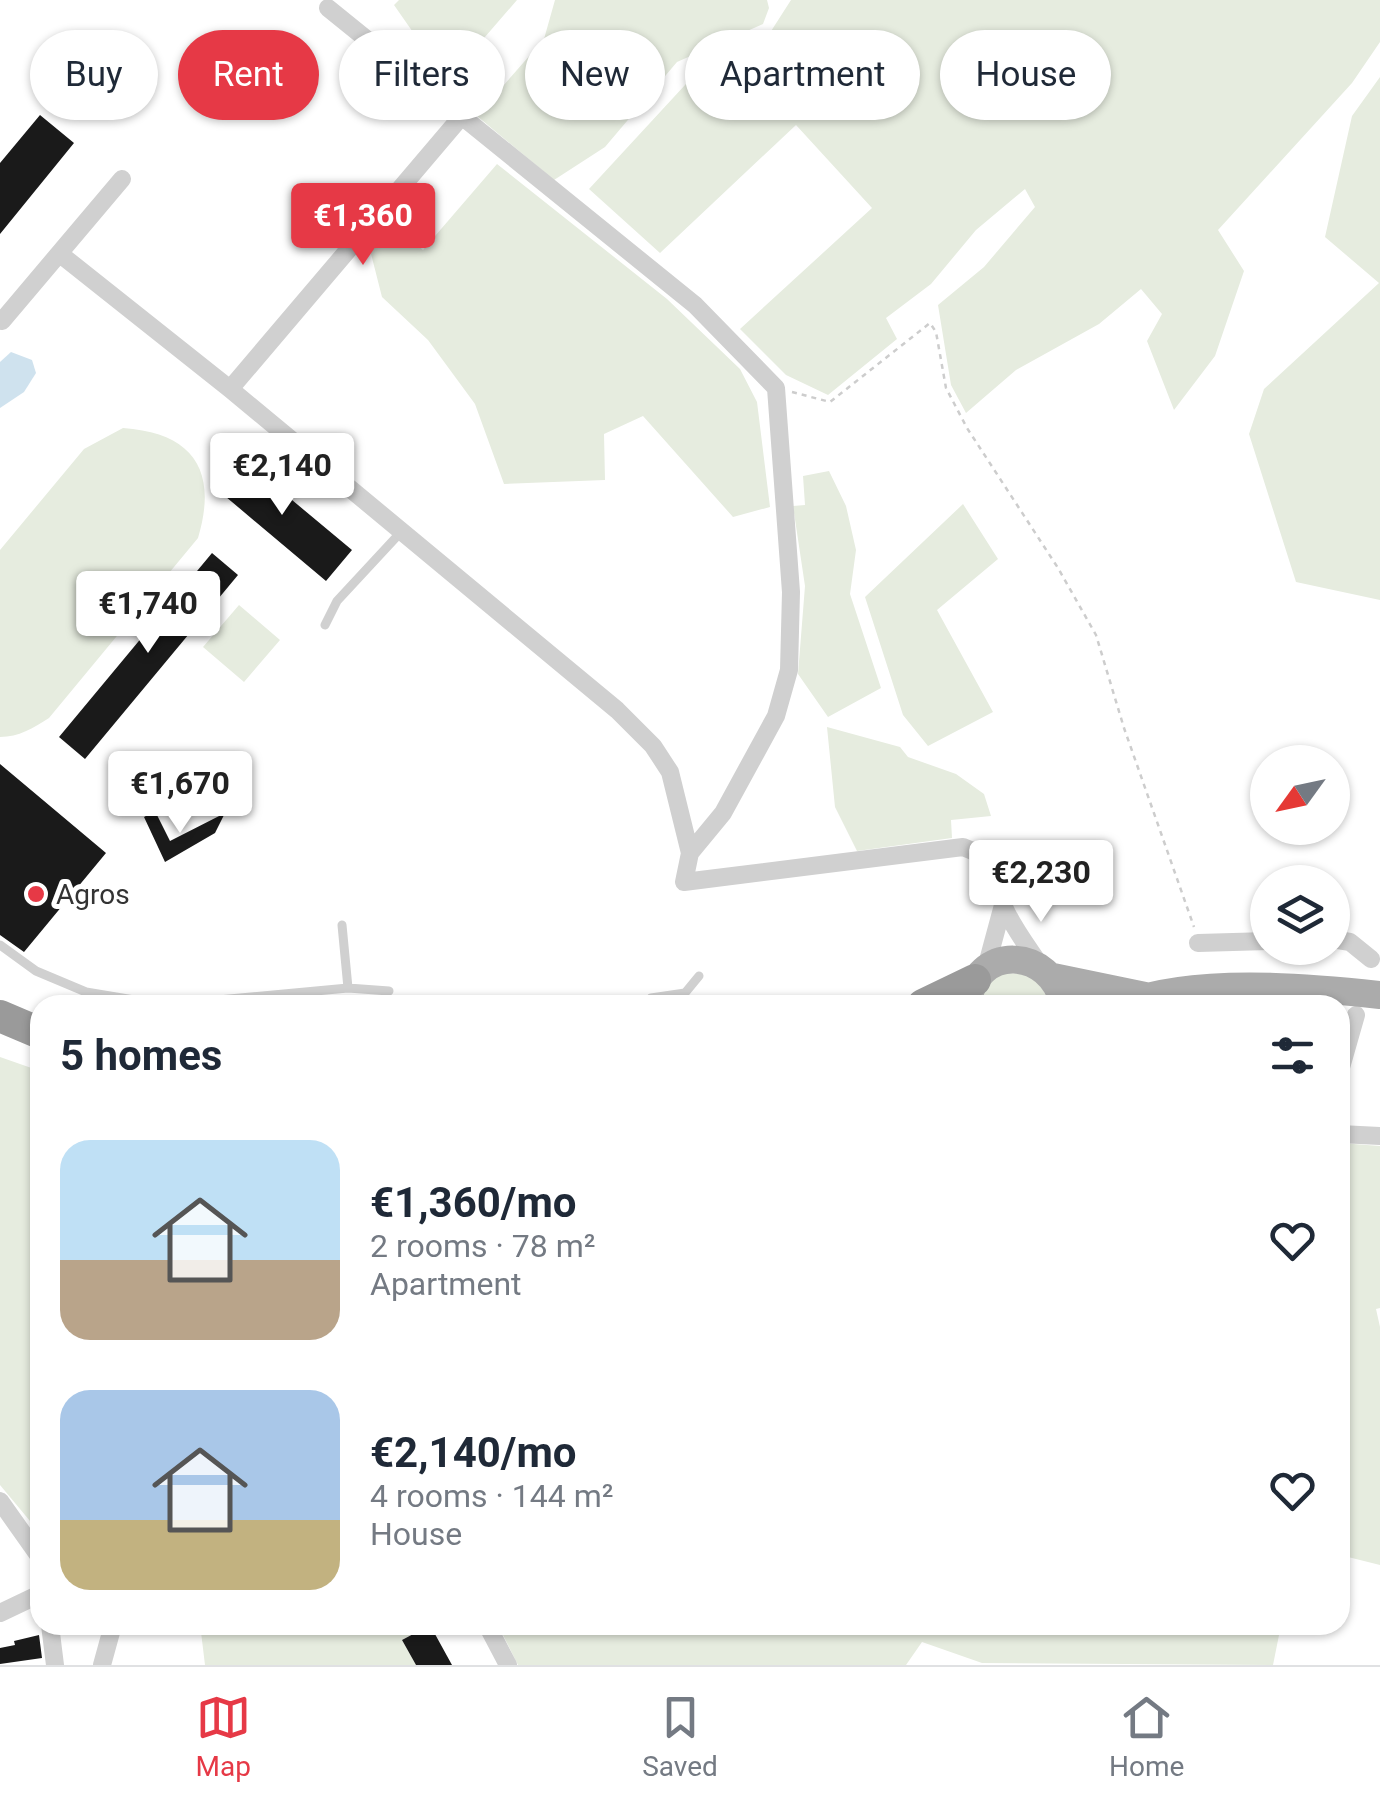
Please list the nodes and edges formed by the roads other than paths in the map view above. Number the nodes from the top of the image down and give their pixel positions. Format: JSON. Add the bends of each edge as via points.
{"nodes":[{"id":1,"x":328,"y":8,"type":"dead end"},
{"id":2,"x":355,"y":30,"type":"edge"},
{"id":3,"x":458,"y":120,"type":"edge"},
{"id":4,"x":465,"y":120,"type":"edge"},
{"id":5,"x":122,"y":179,"type":"dead end"},
{"id":6,"x":60,"y":254,"type":"junction"},
{"id":7,"x":1,"y":322,"type":"edge"},
{"id":8,"x":230,"y":389,"type":"junction"},
{"id":9,"x":401,"y":532,"type":"junction"},
{"id":10,"x":325,"y":625,"type":"dead end"},
{"id":11,"x":690,"y":852,"type":"junction"},
{"id":12,"x":1003,"y":905,"type":"junction"},
{"id":13,"x":342,"y":925,"type":"dead end"},
{"id":14,"x":1250,"y":941,"type":"edge"},
{"id":15,"x":1198,"y":942,"type":"road end"},
{"id":16,"x":1350,"y":942,"type":"edge"},
{"id":17,"x":0,"y":946,"type":"edge"},
{"id":18,"x":1374,"y":968,"type":"edge"},
{"id":19,"x":1048,"y":972,"type":"junction"},
{"id":20,"x":699,"y":976,"type":"dead end"},
{"id":21,"x":976,"y":984,"type":"edge"},
{"id":22,"x":348,"y":988,"type":"junction"},
{"id":23,"x":389,"y":990,"type":"dead end"},
{"id":24,"x":104,"y":995,"type":"edge"},
{"id":25,"x":272,"y":995,"type":"edge"},
{"id":26,"x":672,"y":995,"type":"edge"},
{"id":27,"x":948,"y":995,"type":"edge"},
{"id":28,"x":1059,"y":995,"type":"edge"},
{"id":29,"x":1119,"y":995,"type":"edge"},
{"id":30,"x":1186,"y":995,"type":"edge"},
{"id":31,"x":1356,"y":1015,"type":"dead end"},
{"id":32,"x":0,"y":1016,"type":"edge"},
{"id":33,"x":30,"y":1029,"type":"edge"},
{"id":34,"x":0,"y":1036,"type":"edge"},
{"id":35,"x":1350,"y":1036,"type":"edge"},
{"id":36,"x":30,"y":1045,"type":"edge"},
{"id":37,"x":1350,"y":1134,"type":"edge"},
{"id":38,"x":1380,"y":1136,"type":"edge"},
{"id":39,"x":0,"y":1501,"type":"edge"},
{"id":40,"x":30,"y":1547,"type":"edge"},
{"id":41,"x":30,"y":1599,"type":"edge"},
{"id":42,"x":0,"y":1613,"type":"edge"},
{"id":43,"x":52,"y":1635,"type":"edge"},
{"id":44,"x":110,"y":1635,"type":"edge"},
{"id":45,"x":492,"y":1635,"type":"edge"},
{"id":46,"x":56,"y":1665,"type":"edge"},
{"id":47,"x":102,"y":1665,"type":"edge"},
{"id":48,"x":508,"y":1665,"type":"edge"}],
"edges":[{"from":1,"to":2,"type":"street"},
{"from":3,"to":8,"type":"street"},
{"from":4,"to":11,"type":"street","via":[[695,305],[776,388],[790,670],[776,716],[723,813]]},
{"from":5,"to":6,"type":"street"},
{"from":6,"to":7,"type":"street"},
{"from":6,"to":8,"type":"street"},
{"from":8,"to":9,"type":"street"},
{"from":9,"to":10,"type":"lane","via":[[337,601]]},
{"from":9,"to":11,"type":"street","via":[[653,746],[670,772]]},
{"from":11,"to":12,"type":"street","via":[[684,882],[963,848],[982,854],[997,871]]},
{"from":12,"to":19,"type":"street"},
{"from":12,"to":21,"type":"street"},
{"from":13,"to":22,"type":"lane"},
{"from":14,"to":15,"type":"street"},
{"from":16,"to":18,"type":"street"},
{"from":17,"to":24,"type":"lane","via":[[36,971]]},
{"from":18,"to":30,"type":"main road","via":[[1312,987]]},
{"from":19,"to":21,"type":"main road","via":[[1014,959]]},
{"from":19,"to":28,"type":"main road"},
{"from":19,"to":29,"type":"main road"},
{"from":20,"to":26,"type":"lane","via":[[686,993]]},
{"from":21,"to":27,"type":"highway"},
{"from":22,"to":23,"type":"lane"},
{"from":22,"to":25,"type":"lane"},
{"from":31,"to":35,"type":"street"},
{"from":32,"to":33,"type":"highway"},
{"from":34,"to":36,"type":"highway"},
{"from":37,"to":38,"type":"street"},
{"from":39,"to":40,"type":"street"},
{"from":41,"to":42,"type":"street"},
{"from":43,"to":46,"type":"street"},
{"from":44,"to":47,"type":"street"},
{"from":45,"to":48,"type":"street"}]}
